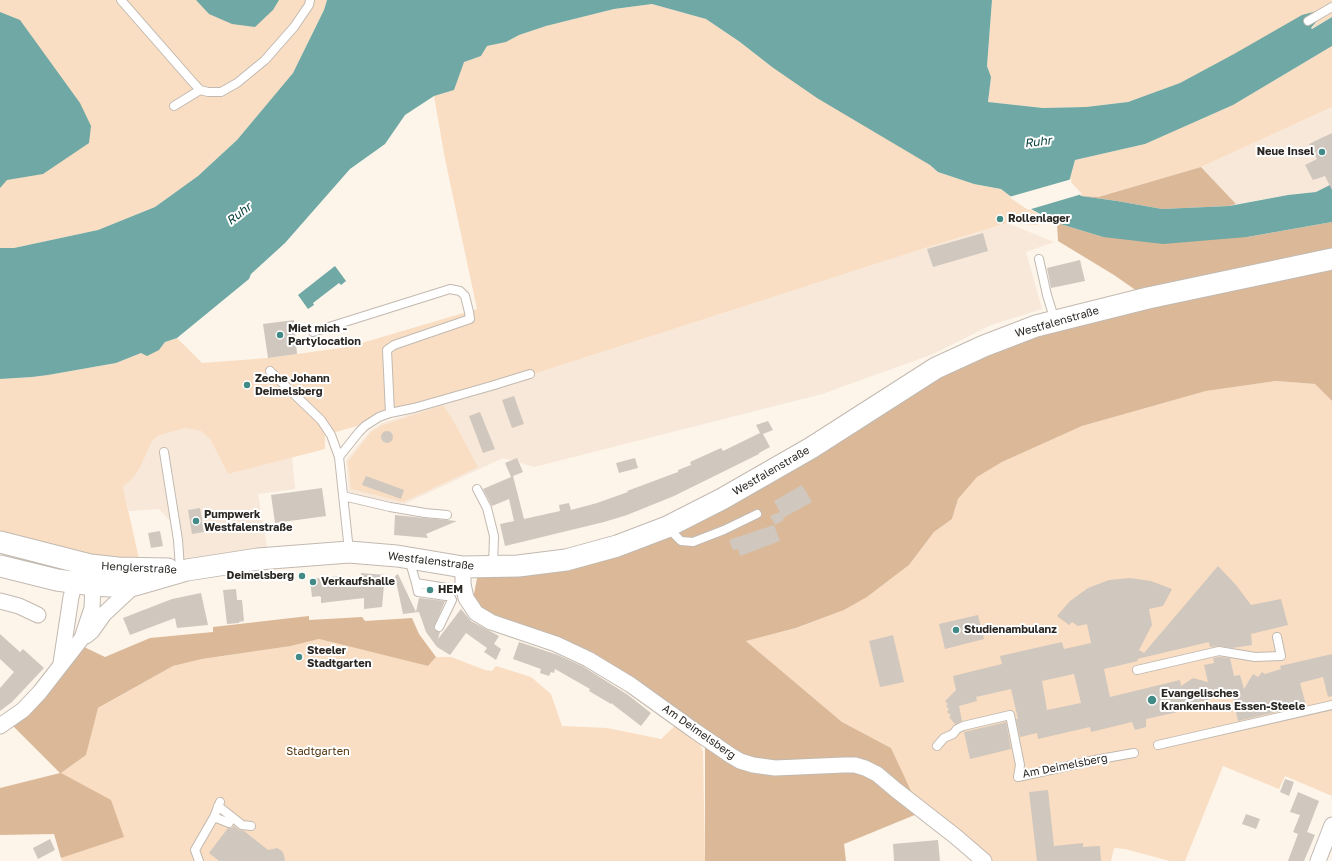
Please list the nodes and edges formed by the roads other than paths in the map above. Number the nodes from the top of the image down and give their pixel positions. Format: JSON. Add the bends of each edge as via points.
{"nodes":[{"id":1,"x":121,"y":0,"type":"edge"},
{"id":2,"x":310,"y":0,"type":"edge"},
{"id":3,"x":1332,"y":7,"type":"edge"},
{"id":4,"x":1308,"y":21,"type":"dead end"},
{"id":5,"x":200,"y":90,"type":"junction"},
{"id":6,"x":174,"y":106,"type":"dead end"},
{"id":7,"x":1039,"y":259,"type":"dead end"},
{"id":8,"x":1332,"y":259,"type":"edge"},
{"id":9,"x":1055,"y":321,"type":"junction"},
{"id":10,"x":313,"y":332,"type":"dead end"},
{"id":11,"x":270,"y":371,"type":"dead end"},
{"id":12,"x":530,"y":374,"type":"dead end"},
{"id":13,"x":390,"y":413,"type":"junction"},
{"id":14,"x":164,"y":452,"type":"dead end"},
{"id":15,"x":339,"y":457,"type":"junction"},
{"id":16,"x":477,"y":488,"type":"dead end"},
{"id":17,"x":343,"y":496,"type":"junction"},
{"id":18,"x":446,"y":514,"type":"dead end"},
{"id":19,"x":757,"y":514,"type":"dead end"},
{"id":20,"x":667,"y":527,"type":"junction"},
{"id":21,"x":0,"y":542,"type":"edge"},
{"id":22,"x":349,"y":552,"type":"junction"},
{"id":23,"x":409,"y":558,"type":"junction"},
{"id":24,"x":90,"y":565,"type":"junction"},
{"id":25,"x":0,"y":566,"type":"edge"},
{"id":26,"x":493,"y":567,"type":"junction"},
{"id":27,"x":183,"y":570,"type":"junction"},
{"id":28,"x":456,"y":584,"type":"junction"},
{"id":29,"x":135,"y":585,"type":"junction"},
{"id":30,"x":74,"y":586,"type":"junction"},
{"id":31,"x":0,"y":601,"type":"edge"},
{"id":32,"x":38,"y":615,"type":"dead end"},
{"id":33,"x":439,"y":627,"type":"dead end"},
{"id":34,"x":1277,"y":637,"type":"dead end"},
{"id":35,"x":82,"y":638,"type":"junction"},
{"id":36,"x":61,"y":665,"type":"junction"},
{"id":37,"x":1137,"y":670,"type":"dead end"},
{"id":38,"x":1332,"y":705,"type":"edge"},
{"id":39,"x":0,"y":726,"type":"edge"},
{"id":40,"x":1158,"y":745,"type":"dead end"},
{"id":41,"x":937,"y":746,"type":"dead end"},
{"id":42,"x":1134,"y":753,"type":"dead end"},
{"id":43,"x":214,"y":817,"type":"junction"},
{"id":44,"x":229,"y":823,"type":"dead end"},
{"id":45,"x":1332,"y":825,"type":"edge"},
{"id":46,"x":251,"y":826,"type":"dead end"},
{"id":47,"x":199,"y":861,"type":"edge"},
{"id":48,"x":984,"y":861,"type":"edge"},
{"id":49,"x":1318,"y":861,"type":"edge"}],
"edges":[{"from":1,"to":5,"type":"lane"},
{"from":2,"to":5,"type":"lane","via":[[294,27],[265,60],[237,83],[222,92]]},
{"from":3,"to":4,"type":"lane"},
{"from":5,"to":6,"type":"lane"},
{"from":7,"to":9,"type":"lane"},
{"from":8,"to":9,"type":"main road","name":"Westfalenstraße","via":[[1148,298]]},
{"from":9,"to":20,"type":"main road","name":"Westfalenstraße","via":[[984,346],[936,368],[784,465]]},
{"from":10,"to":13,"type":"lane","via":[[450,289],[460,291],[465,296],[470,319],[394,345],[387,350]]},
{"from":11,"to":15,"type":"lane","via":[[325,425]]},
{"from":12,"to":13,"type":"lane"},
{"from":13,"to":15,"type":"lane","via":[[365,426]]},
{"from":14,"to":27,"type":"lane"},
{"from":15,"to":17,"type":"lane"},
{"from":16,"to":26,"type":"lane","via":[[487,508],[494,536]]},
{"from":17,"to":18,"type":"lane","via":[[404,510]]},
{"from":17,"to":22,"type":"lane"},
{"from":19,"to":20,"type":"lane","via":[[693,542],[681,541]]},
{"from":20,"to":26,"type":"main road","name":"Westfalenstraße","via":[[617,546],[566,560]]},
{"from":21,"to":24,"type":"main road","name":"Henglerstraße"},
{"from":22,"to":23,"type":"main road","name":"Westfalenstraße"},
{"from":22,"to":27,"type":"main road","name":"Westfalenstraße","via":[[258,559]]},
{"from":23,"to":28,"type":"main road","name":"Westfalenstraße"},
{"from":23,"to":28,"type":"lane","via":[[418,592],[446,596]]},
{"from":24,"to":27,"type":"main road","name":"Henglerstraße"},
{"from":24,"to":30,"type":"street"},
{"from":25,"to":30,"type":"main road","name":"Henglerstraße"},
{"from":26,"to":28,"type":"main road","name":"Westfalenstraße"},
{"from":27,"to":29,"type":"main road","name":"Henglerstraße"},
{"from":28,"to":33,"type":"lane","via":[[452,600]]},
{"from":28,"to":48,"type":"street","name":"Am Deimelsberg","via":[[476,613],[491,622],[556,644],[588,659],[631,685],[740,761],[775,768],[850,765],[877,774]]},
{"from":29,"to":30,"type":"main road","name":"Henglerstraße"},
{"from":29,"to":35,"type":"street","via":[[104,614],[92,631]]},
{"from":30,"to":35,"type":"street","via":[[92,608]]},
{"from":30,"to":36,"type":"street"},
{"from":31,"to":32,"type":"street"},
{"from":34,"to":37,"type":"lane","via":[[1282,656],[1255,657],[1219,651]]},
{"from":35,"to":36,"type":"street"},
{"from":36,"to":39,"type":"street","via":[[23,710]]},
{"from":38,"to":40,"type":"lane"},
{"from":41,"to":42,"type":"lane","name":"Am Deimelsberg","via":[[944,738],[963,726],[1010,715],[1020,765],[1018,777]]},
{"from":43,"to":44,"type":"lane"},
{"from":43,"to":46,"type":"lane","via":[[219,804],[242,825]]},
{"from":43,"to":47,"type":"lane","via":[[195,850]]},
{"from":45,"to":49,"type":"street"}]}
